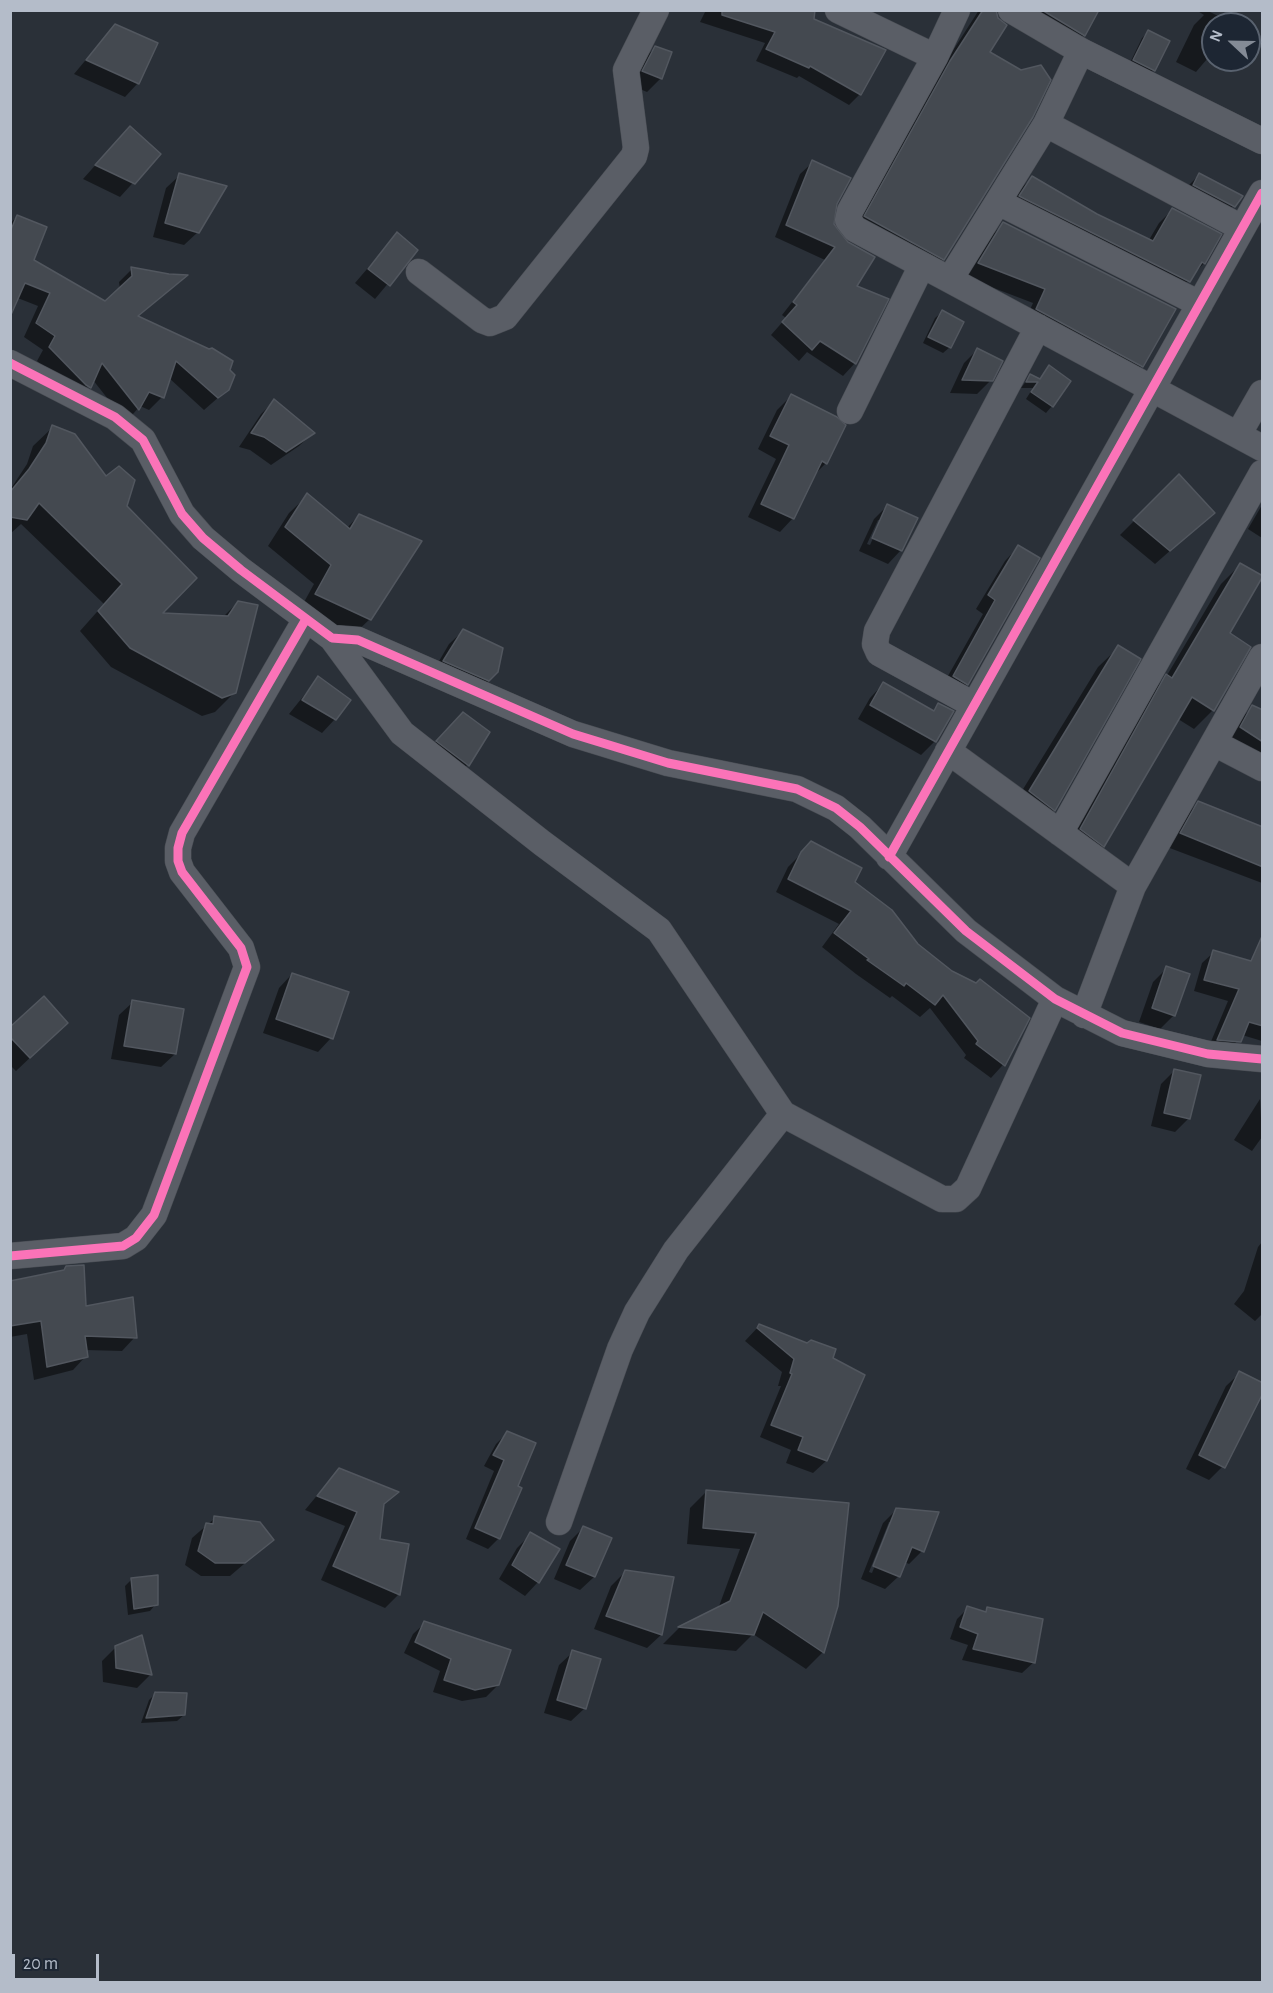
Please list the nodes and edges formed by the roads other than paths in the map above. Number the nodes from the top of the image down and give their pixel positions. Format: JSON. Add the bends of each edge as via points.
{"nodes":[{"id":1,"x":656,"y":10,"type":"edge"},
{"id":2,"x":838,"y":10,"type":"edge"},
{"id":3,"x":957,"y":10,"type":"edge"},
{"id":4,"x":1011,"y":10,"type":"edge"},
{"id":5,"x":1081,"y":51,"type":"junction"},
{"id":6,"x":935,"y":57,"type":"junction"},
{"id":7,"x":1046,"y":124,"type":"junction"},
{"id":8,"x":1263,"y":141,"type":"edge"},
{"id":9,"x":1263,"y":193,"type":"edge"},
{"id":10,"x":998,"y":202,"type":"junction"},
{"id":11,"x":1242,"y":228,"type":"junction"},
{"id":12,"x":922,"y":265,"type":"junction"},
{"id":13,"x":419,"y":272,"type":"dead end"},
{"id":14,"x":954,"y":282,"type":"junction"},
{"id":15,"x":1200,"y":304,"type":"junction"},
{"id":16,"x":1038,"y":327,"type":"junction"},
{"id":17,"x":10,"y":363,"type":"edge"},
{"id":18,"x":1152,"y":389,"type":"junction"},
{"id":19,"x":1263,"y":393,"type":"edge"},
{"id":20,"x":850,"y":411,"type":"dead end"},
{"id":21,"x":1238,"y":435,"type":"junction"},
{"id":22,"x":1263,"y":448,"type":"edge"},
{"id":23,"x":1263,"y":473,"type":"edge"},
{"id":24,"x":306,"y":619,"type":"junction"},
{"id":25,"x":332,"y":638,"type":"junction"},
{"id":26,"x":1263,"y":657,"type":"edge"},
{"id":27,"x":974,"y":705,"type":"junction"},
{"id":28,"x":1214,"y":743,"type":"junction"},
{"id":29,"x":948,"y":751,"type":"junction"},
{"id":30,"x":1263,"y":768,"type":"edge"},
{"id":31,"x":1060,"y":833,"type":"junction"},
{"id":32,"x":889,"y":857,"type":"junction"},
{"id":33,"x":1133,"y":886,"type":"junction"},
{"id":34,"x":1055,"y":999,"type":"junction"},
{"id":35,"x":1084,"y":1015,"type":"junction"},
{"id":36,"x":1263,"y":1059,"type":"edge"},
{"id":37,"x":783,"y":1114,"type":"junction"},
{"id":38,"x":10,"y":1256,"type":"edge"},
{"id":39,"x":559,"y":1522,"type":"dead end"}],
"edges":[{"from":1,"to":13,"type":"street","via":[[626,70],[634,156],[504,317],[490,323],[482,320]]},
{"from":2,"to":6,"type":"street"},
{"from":3,"to":6,"type":"street"},
{"from":4,"to":5,"type":"street"},
{"from":5,"to":7,"type":"street"},
{"from":5,"to":8,"type":"street"},
{"from":6,"to":12,"type":"street","via":[[848,220],[855,230]]},
{"from":7,"to":10,"type":"street"},
{"from":7,"to":11,"type":"street"},
{"from":9,"to":11,"type":"street"},
{"from":10,"to":14,"type":"street","via":[[952,276]]},
{"from":10,"to":15,"type":"street"},
{"from":11,"to":15,"type":"street"},
{"from":12,"to":14,"type":"street"},
{"from":12,"to":20,"type":"street"},
{"from":14,"to":16,"type":"street"},
{"from":15,"to":18,"type":"street"},
{"from":16,"to":18,"type":"street"},
{"from":16,"to":27,"type":"street","via":[[877,631],[875,644],[879,653]]},
{"from":17,"to":24,"type":"street","via":[[115,417],[143,440],[182,514],[203,538]]},
{"from":18,"to":21,"type":"street"},
{"from":18,"to":27,"type":"street"},
{"from":19,"to":21,"type":"street"},
{"from":21,"to":22,"type":"street"},
{"from":23,"to":31,"type":"street"},
{"from":24,"to":25,"type":"street"},
{"from":24,"to":38,"type":"street","via":[[182,833],[178,848],[177,861],[182,872],[241,948],[247,967],[154,1215],[123,1246]]},
{"from":25,"to":32,"type":"street","via":[[358,640],[573,734],[668,763],[797,789],[836,808]]},
{"from":25,"to":37,"type":"street","via":[[402,733],[659,930]]},
{"from":26,"to":28,"type":"street"},
{"from":27,"to":29,"type":"street"},
{"from":28,"to":30,"type":"street"},
{"from":28,"to":33,"type":"street"},
{"from":29,"to":31,"type":"street"},
{"from":29,"to":32,"type":"street"},
{"from":31,"to":33,"type":"street"},
{"from":32,"to":34,"type":"street","via":[[966,931]]},
{"from":33,"to":35,"type":"street"},
{"from":34,"to":35,"type":"street"},
{"from":34,"to":37,"type":"street","via":[[968,1188],[956,1199],[942,1199]]},
{"from":35,"to":36,"type":"street","via":[[1122,1033],[1208,1054]]},
{"from":37,"to":39,"type":"street","via":[[676,1250],[637,1312],[620,1349]]}]}
